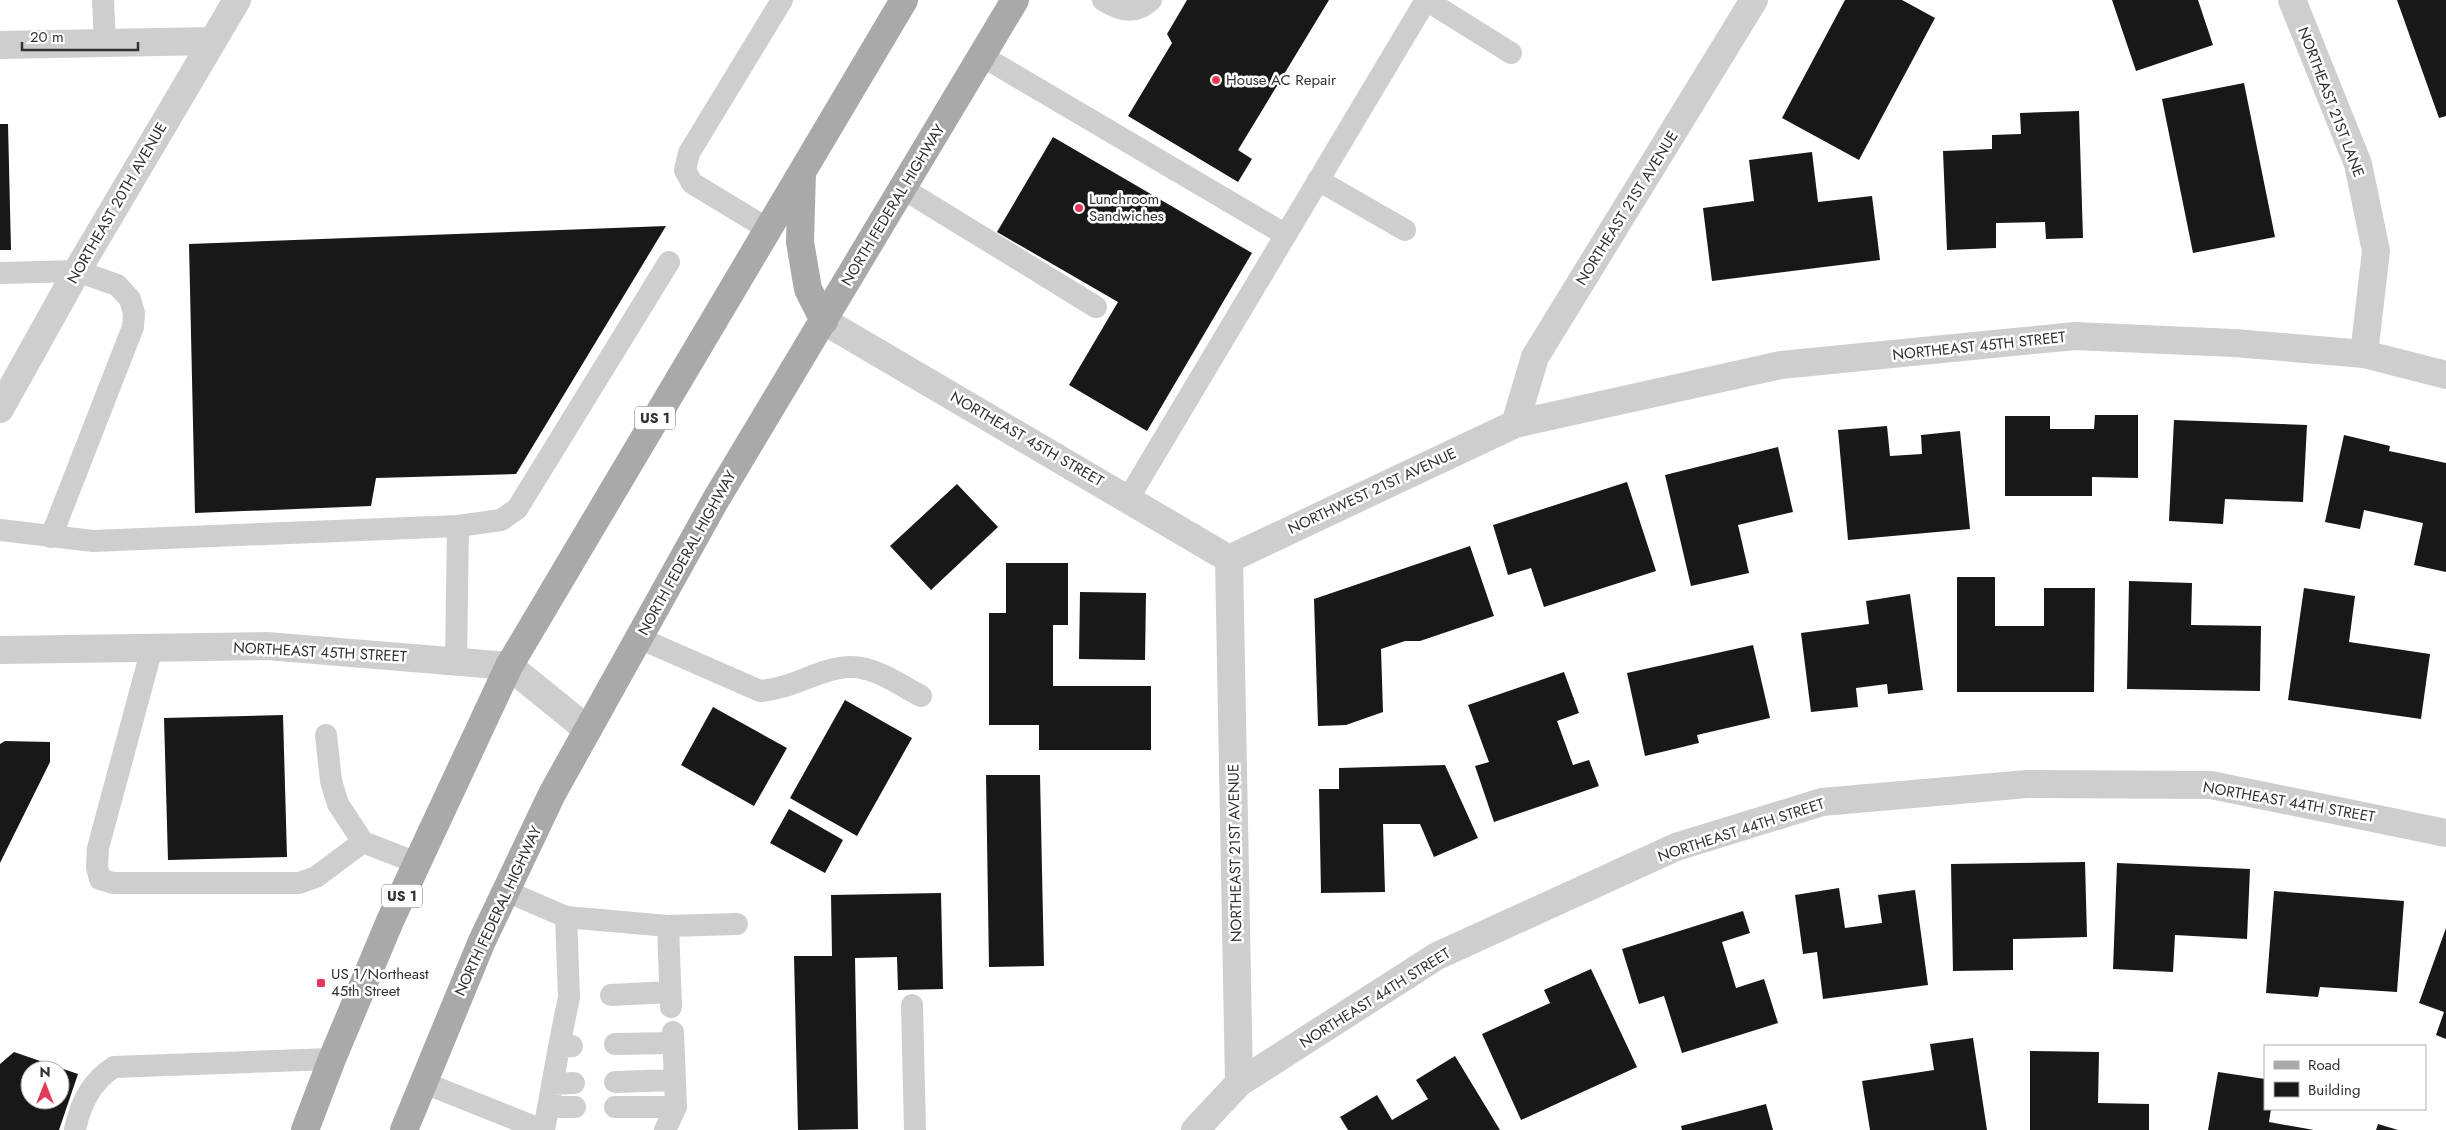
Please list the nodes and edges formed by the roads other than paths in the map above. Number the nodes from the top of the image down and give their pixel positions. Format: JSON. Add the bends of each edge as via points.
{"nodes":[{"id":1,"x":103,"y":0,"type":"edge"},
{"id":2,"x":237,"y":0,"type":"edge"},
{"id":3,"x":782,"y":0,"type":"edge"},
{"id":4,"x":904,"y":0,"type":"edge"},
{"id":5,"x":1015,"y":0,"type":"edge"},
{"id":6,"x":1103,"y":0,"type":"edge"},
{"id":7,"x":1151,"y":0,"type":"edge"},
{"id":8,"x":1426,"y":0,"type":"edge"},
{"id":9,"x":1754,"y":0,"type":"edge"},
{"id":10,"x":2292,"y":0,"type":"edge"},
{"id":11,"x":212,"y":41,"type":"junction"},
{"id":12,"x":104,"y":43,"type":"junction"},
{"id":13,"x":0,"y":45,"type":"edge"},
{"id":14,"x":1511,"y":53,"type":"dead end"},
{"id":15,"x":982,"y":56,"type":"junction"},
{"id":16,"x":802,"y":171,"type":"junction"},
{"id":17,"x":1318,"y":180,"type":"junction"},
{"id":18,"x":902,"y":188,"type":"junction"},
{"id":19,"x":768,"y":229,"type":"junction"},
{"id":20,"x":1405,"y":230,"type":"dead end"},
{"id":21,"x":1286,"y":235,"type":"junction"},
{"id":22,"x":669,"y":262,"type":"dead end"},
{"id":23,"x":76,"y":271,"type":"junction"},
{"id":24,"x":0,"y":273,"type":"edge"},
{"id":25,"x":1096,"y":307,"type":"dead end"},
{"id":26,"x":824,"y":321,"type":"junction"},
{"id":27,"x":2364,"y":354,"type":"junction"},
{"id":28,"x":2446,"y":375,"type":"edge"},
{"id":29,"x":0,"y":409,"type":"edge"},
{"id":30,"x":1515,"y":424,"type":"junction"},
{"id":31,"x":1128,"y":498,"type":"junction"},
{"id":32,"x":458,"y":526,"type":"junction"},
{"id":33,"x":0,"y":530,"type":"edge"},
{"id":34,"x":52,"y":537,"type":"junction"},
{"id":35,"x":1229,"y":559,"type":"junction"},
{"id":36,"x":639,"y":638,"type":"junction"},
{"id":37,"x":152,"y":648,"type":"junction"},
{"id":38,"x":0,"y":650,"type":"edge"},
{"id":39,"x":456,"y":661,"type":"junction"},
{"id":40,"x":509,"y":666,"type":"junction"},
{"id":41,"x":921,"y":696,"type":"dead end"},
{"id":42,"x":588,"y":730,"type":"junction"},
{"id":43,"x":326,"y":735,"type":"dead end"},
{"id":44,"x":2446,"y":834,"type":"edge"},
{"id":45,"x":363,"y":842,"type":"junction"},
{"id":46,"x":417,"y":863,"type":"junction"},
{"id":47,"x":506,"y":891,"type":"junction"},
{"id":48,"x":566,"y":917,"type":"junction"},
{"id":49,"x":737,"y":924,"type":"dead end"},
{"id":50,"x":668,"y":926,"type":"junction"},
{"id":51,"x":611,"y":995,"type":"dead end"},
{"id":52,"x":912,"y":1005,"type":"dead end"},
{"id":53,"x":615,"y":1044,"type":"dead end"},
{"id":54,"x":332,"y":1059,"type":"junction"},
{"id":55,"x":674,"y":1080,"type":"junction"},
{"id":56,"x":422,"y":1082,"type":"junction"},
{"id":57,"x":616,"y":1082,"type":"dead end"},
{"id":58,"x":552,"y":1084,"type":"junction"},
{"id":59,"x":574,"y":1084,"type":"dead end"},
{"id":60,"x":1240,"y":1084,"type":"junction"},
{"id":61,"x":548,"y":1107,"type":"junction"},
{"id":62,"x":575,"y":1107,"type":"dead end"},
{"id":63,"x":615,"y":1107,"type":"dead end"},
{"id":64,"x":676,"y":1107,"type":"junction"},
{"id":65,"x":75,"y":1130,"type":"edge"},
{"id":66,"x":305,"y":1130,"type":"edge"},
{"id":67,"x":404,"y":1130,"type":"edge"},
{"id":68,"x":543,"y":1130,"type":"edge"},
{"id":69,"x":666,"y":1130,"type":"edge"},
{"id":70,"x":916,"y":1130,"type":"edge"},
{"id":71,"x":1196,"y":1130,"type":"edge"}],
"edges":[{"from":1,"to":12,"type":"lane"},
{"from":2,"to":11,"type":"street","name":"NORTHEAST 20TH AVENUE"},
{"from":3,"to":19,"type":"lane","via":[[689,153],[685,170],[692,183]]},
{"from":4,"to":16,"type":"main road","number":"US 1"},
{"from":5,"to":15,"type":"main road","name":"NORTH FEDERAL HIGHWAY"},
{"from":6,"to":7,"type":"lane","via":[[1130,10],[1142,8]]},
{"from":8,"to":14,"type":"lane"},
{"from":8,"to":17,"type":"lane"},
{"from":9,"to":30,"type":"street","name":"NORTHEAST 21ST AVENUE","via":[[1535,357]]},
{"from":10,"to":27,"type":"street","name":"NORTHEAST 21ST LANE","via":[[2358,164],[2376,251]]},
{"from":11,"to":12,"type":"street"},
{"from":11,"to":23,"type":"street","name":"NORTHEAST 20TH AVENUE"},
{"from":12,"to":13,"type":"street"},
{"from":15,"to":18,"type":"main road","name":"NORTH FEDERAL HIGHWAY"},
{"from":15,"to":21,"type":"lane"},
{"from":16,"to":19,"type":"main road","number":"US 1"},
{"from":16,"to":26,"type":"main road","via":[[800,242],[808,289]]},
{"from":17,"to":20,"type":"lane"},
{"from":17,"to":21,"type":"lane"},
{"from":18,"to":25,"type":"lane"},
{"from":18,"to":26,"type":"main road","name":"NORTH FEDERAL HIGHWAY"},
{"from":19,"to":40,"type":"main road","number":"US 1"},
{"from":21,"to":31,"type":"lane"},
{"from":22,"to":32,"type":"lane","via":[[518,510],[500,520]]},
{"from":23,"to":24,"type":"lane"},
{"from":23,"to":29,"type":"street","name":"NORTHEAST 20TH AVENUE"},
{"from":23,"to":34,"type":"lane","via":[[117,285],[130,299],[134,313],[132,327]]},
{"from":26,"to":31,"type":"street","name":"NORTHEAST 45TH STREET"},
{"from":26,"to":36,"type":"main road","name":"NORTH FEDERAL HIGHWAY","via":[[715,501]]},
{"from":27,"to":28,"type":"street","name":"NORTHEAST 45TH STREET"},
{"from":27,"to":30,"type":"street","name":"NORTHEAST 45TH STREET","via":[[2234,343],[2075,336],[1781,365]]},
{"from":30,"to":35,"type":"street","name":"NORTHWEST 21ST AVENUE"},
{"from":31,"to":35,"type":"street","name":"NORTHEAST 45TH STREET"},
{"from":32,"to":34,"type":"lane","via":[[93,540]]},
{"from":32,"to":39,"type":"lane"},
{"from":33,"to":34,"type":"lane"},
{"from":35,"to":60,"type":"street","name":"NORTHEAST 21ST AVENUE"},
{"from":36,"to":41,"type":"lane","via":[[760,691],[779,690],[834,669],[851,667],[871,670]]},
{"from":36,"to":42,"type":"main road","name":"NORTH FEDERAL HIGHWAY"},
{"from":37,"to":38,"type":"street","name":"NORTHEAST 45TH STREET"},
{"from":37,"to":39,"type":"street","name":"NORTHEAST 45TH STREET","via":[[267,646]]},
{"from":37,"to":45,"type":"lane","via":[[98,848],[100,879],[113,883],[299,883],[316,877]]},
{"from":39,"to":40,"type":"street","name":"NORTHEAST 45TH STREET"},
{"from":40,"to":42,"type":"street"},
{"from":40,"to":46,"type":"main road","number":"US 1"},
{"from":42,"to":47,"type":"main road","name":"NORTH FEDERAL HIGHWAY","via":[[552,794]]},
{"from":43,"to":45,"type":"lane","via":[[331,781],[338,804]]},
{"from":44,"to":60,"type":"street","name":"NORTHEAST 44TH STREET","via":[[2211,785],[2027,784],[1822,802],[1676,847],[1437,956]]},
{"from":45,"to":46,"type":"lane"},
{"from":46,"to":54,"type":"main road","number":"US 1"},
{"from":47,"to":48,"type":"lane"},
{"from":47,"to":56,"type":"main road","name":"NORTH FEDERAL HIGHWAY"},
{"from":48,"to":50,"type":"lane"},
{"from":48,"to":58,"type":"lane","via":[[569,997],[565,1046]]},
{"from":49,"to":50,"type":"lane"},
{"from":50,"to":51,"type":"lane","via":[[671,999]]},
{"from":52,"to":70,"type":"lane"},
{"from":53,"to":55,"type":"lane","via":[[673,1037]]},
{"from":54,"to":65,"type":"lane","via":[[114,1067],[101,1075],[86,1096]]},
{"from":54,"to":66,"type":"main road","number":"US 1"},
{"from":55,"to":57,"type":"lane"},
{"from":55,"to":64,"type":"lane"},
{"from":56,"to":67,"type":"main road","name":"NORTH FEDERAL HIGHWAY"},
{"from":56,"to":68,"type":"lane"},
{"from":58,"to":59,"type":"lane"},
{"from":58,"to":61,"type":"lane"},
{"from":60,"to":71,"type":"street"},
{"from":61,"to":62,"type":"lane"},
{"from":61,"to":68,"type":"lane"},
{"from":63,"to":64,"type":"lane"},
{"from":64,"to":69,"type":"lane"}]}
